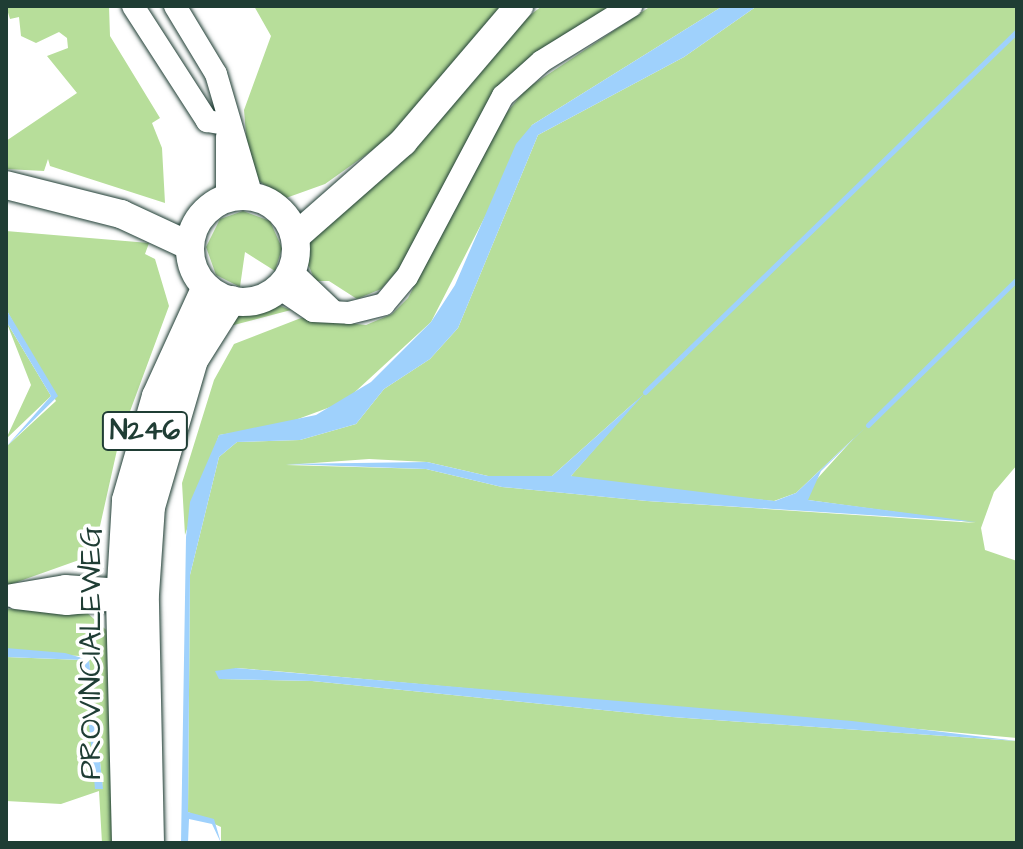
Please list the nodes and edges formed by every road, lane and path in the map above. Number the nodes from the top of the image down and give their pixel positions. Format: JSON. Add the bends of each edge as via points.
{"nodes":[{"id":1,"x":133,"y":6,"type":"edge"},
{"id":2,"x":175,"y":6,"type":"edge"},
{"id":3,"x":519,"y":6,"type":"edge"},
{"id":4,"x":631,"y":6,"type":"edge"},
{"id":5,"x":227,"y":124,"type":"junction"},
{"id":6,"x":6,"y":185,"type":"edge"},
{"id":7,"x":239,"y":197,"type":"junction"},
{"id":8,"x":290,"y":226,"type":"junction"},
{"id":9,"x":193,"y":236,"type":"junction"},
{"id":10,"x":285,"y":279,"type":"junction"},
{"id":11,"x":206,"y":287,"type":"junction"},
{"id":12,"x":232,"y":300,"type":"junction"},
{"id":13,"x":128,"y":594,"type":"junction"},
{"id":14,"x":8,"y":596,"type":"edge"},
{"id":15,"x":126,"y":843,"type":"edge"},
{"id":16,"x":150,"y":843,"type":"edge"}],
"edges":[{"from":1,"to":5,"type":"street","via":[[207,121]]},
{"from":2,"to":5,"type":"street","via":[[216,74]]},
{"from":3,"to":8,"type":"main road","via":[[413,131],[352,184]]},
{"from":4,"to":10,"type":"street","via":[[542,61],[503,96],[396,293],[367,311],[313,311]]},
{"from":5,"to":7,"type":"street"},
{"from":6,"to":9,"type":"main road"},
{"from":7,"to":8,"type":"main road"},
{"from":7,"to":9,"type":"main road"},
{"from":8,"to":10,"type":"main road"},
{"from":9,"to":11,"type":"main road"},
{"from":10,"to":12,"type":"main road","via":[[252,301]]},
{"from":11,"to":12,"type":"main road"},
{"from":11,"to":13,"type":"main road","name":"PROVINCIALEWEG","number":"N246","via":[[142,441],[126,500]]},
{"from":12,"to":13,"type":"main road","name":"PROVINCIALEWEG","number":"N246","via":[[194,360],[163,446]]},
{"from":13,"to":14,"type":"street"},
{"from":13,"to":15,"type":"main road","name":"PROVINCIALEWEG","number":"N246"},
{"from":13,"to":16,"type":"main road","name":"PROVINCIALEWEG","number":"N246"}]}
